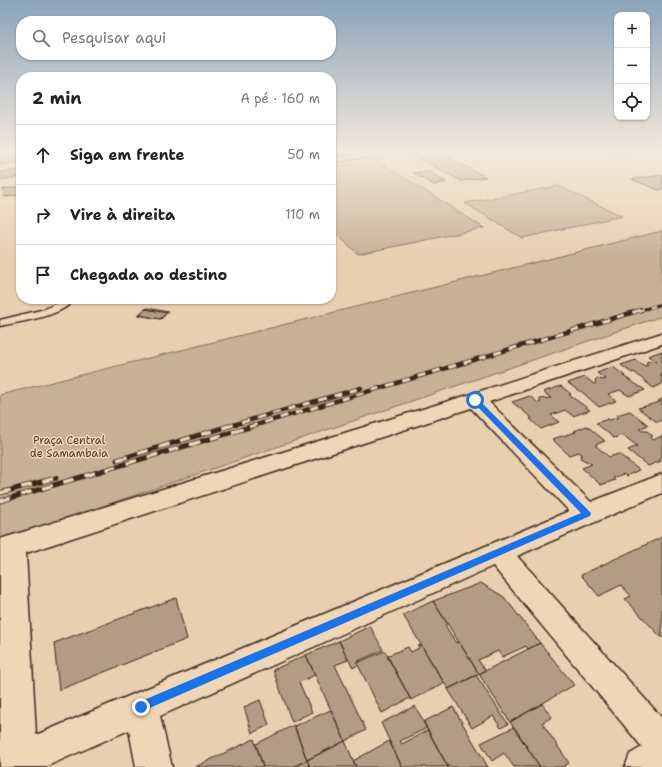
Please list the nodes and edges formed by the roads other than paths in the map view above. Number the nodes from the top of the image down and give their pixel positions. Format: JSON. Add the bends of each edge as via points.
{"nodes":[{"id":1,"x":65,"y":304,"type":"edge"},
{"id":2,"x":0,"y":323,"type":"edge"},
{"id":3,"x":662,"y":338,"type":"edge"},
{"id":4,"x":475,"y":400,"type":"junction"},
{"id":5,"x":660,"y":486,"type":"edge"},
{"id":6,"x":587,"y":514,"type":"junction"},
{"id":7,"x":6,"y":548,"type":"edge"},
{"id":8,"x":497,"y":552,"type":"junction"},
{"id":9,"x":7,"y":637,"type":"edge"},
{"id":10,"x":141,"y":707,"type":"junction"},
{"id":11,"x":662,"y":744,"type":"edge"},
{"id":12,"x":662,"y":754,"type":"edge"},
{"id":13,"x":11,"y":764,"type":"edge"},
{"id":14,"x":154,"y":767,"type":"edge"},
{"id":15,"x":643,"y":767,"type":"edge"}],
"edges":[{"from":1,"to":2,"type":"lane","via":[[53,310]]},
{"from":3,"to":4,"type":"street"},
{"from":4,"to":6,"type":"street"},
{"from":4,"to":7,"type":"street"},
{"from":5,"to":6,"type":"street"},
{"from":6,"to":8,"type":"street"},
{"from":7,"to":9,"type":"street"},
{"from":8,"to":10,"type":"street"},
{"from":8,"to":11,"type":"street"},
{"from":9,"to":13,"type":"street"},
{"from":10,"to":13,"type":"street"},
{"from":10,"to":14,"type":"street"},
{"from":12,"to":15,"type":"street"}]}
